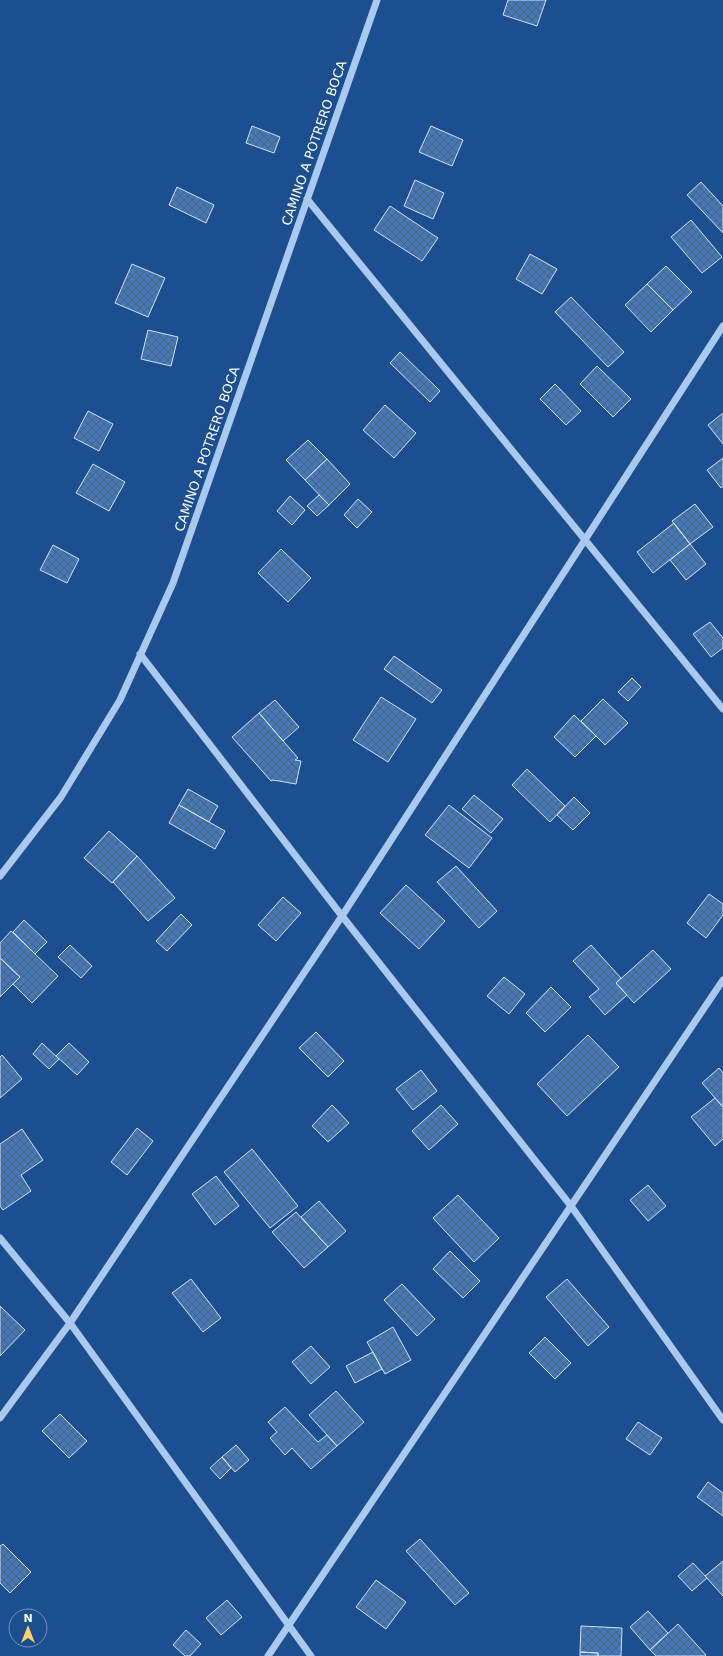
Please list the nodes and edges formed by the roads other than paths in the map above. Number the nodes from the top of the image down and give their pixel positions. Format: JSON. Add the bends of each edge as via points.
{"nodes":[{"id":1,"x":377,"y":0,"type":"edge"},
{"id":2,"x":307,"y":199,"type":"junction"},
{"id":3,"x":723,"y":326,"type":"edge"},
{"id":4,"x":586,"y":541,"type":"junction"},
{"id":5,"x":140,"y":654,"type":"junction"},
{"id":6,"x":723,"y":709,"type":"edge"},
{"id":7,"x":0,"y":876,"type":"edge"},
{"id":8,"x":342,"y":916,"type":"junction"},
{"id":9,"x":723,"y":980,"type":"edge"},
{"id":10,"x":571,"y":1206,"type":"junction"},
{"id":11,"x":0,"y":1238,"type":"edge"},
{"id":12,"x":70,"y":1323,"type":"junction"},
{"id":13,"x":0,"y":1418,"type":"edge"},
{"id":14,"x":723,"y":1420,"type":"edge"},
{"id":15,"x":288,"y":1627,"type":"junction"},
{"id":16,"x":268,"y":1656,"type":"edge"},
{"id":17,"x":311,"y":1656,"type":"edge"}],
"edges":[{"from":1,"to":2,"type":"street","name":"CAMINO A POTRERO BOCA"},
{"from":2,"to":4,"type":"street"},
{"from":2,"to":5,"type":"street","name":"CAMINO A POTRERO BOCA","via":[[173,583]]},
{"from":3,"to":4,"type":"street"},
{"from":4,"to":6,"type":"street"},
{"from":4,"to":8,"type":"street"},
{"from":5,"to":7,"type":"street","name":"CAMINO A POTRERO BOCA","via":[[120,700],[61,797]]},
{"from":5,"to":8,"type":"street"},
{"from":8,"to":10,"type":"street"},
{"from":8,"to":12,"type":"street"},
{"from":9,"to":10,"type":"street"},
{"from":10,"to":14,"type":"street"},
{"from":10,"to":15,"type":"street"},
{"from":11,"to":12,"type":"street"},
{"from":12,"to":13,"type":"street"},
{"from":12,"to":15,"type":"street"},
{"from":15,"to":16,"type":"street"},
{"from":15,"to":17,"type":"street"}]}
